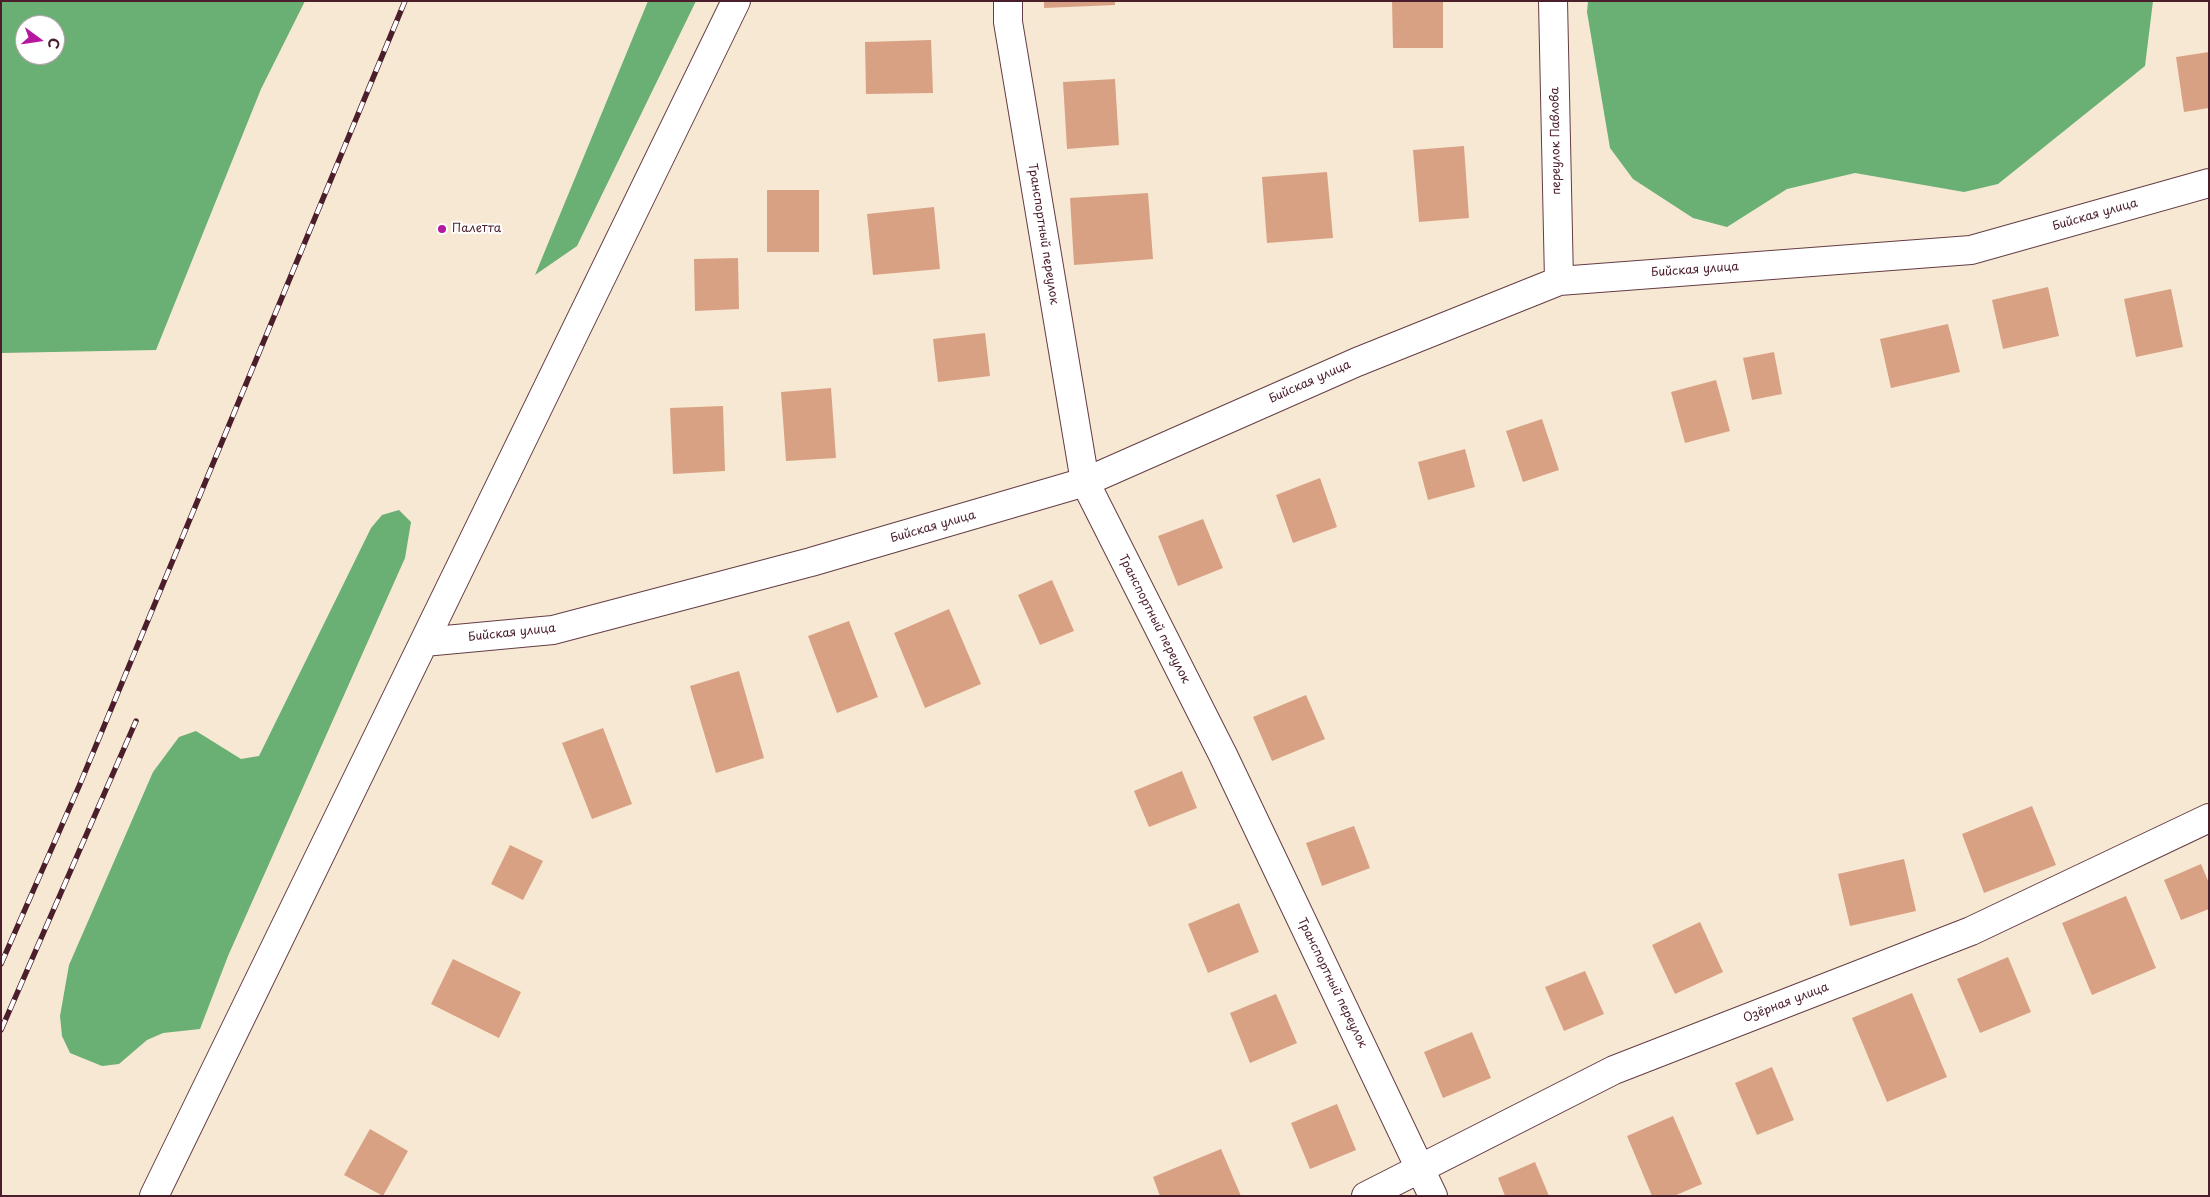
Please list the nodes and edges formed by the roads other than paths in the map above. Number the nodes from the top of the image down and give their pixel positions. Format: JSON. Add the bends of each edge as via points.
{"nodes":[{"id":1,"x":736,"y":1,"type":"edge"},
{"id":2,"x":1008,"y":1,"type":"edge"},
{"id":3,"x":1553,"y":1,"type":"edge"},
{"id":4,"x":2209,"y":183,"type":"edge"},
{"id":5,"x":1559,"y":281,"type":"junction"},
{"id":6,"x":1085,"y":482,"type":"junction"},
{"id":7,"x":424,"y":642,"type":"junction"},
{"id":8,"x":2209,"y":818,"type":"edge"},
{"id":9,"x":1420,"y":1167,"type":"junction"},
{"id":10,"x":154,"y":1196,"type":"edge"},
{"id":11,"x":1366,"y":1196,"type":"edge"},
{"id":12,"x":1433,"y":1196,"type":"edge"}],
"edges":[{"from":1,"to":7,"type":"street"},
{"from":2,"to":6,"type":"street","name":"Транспортный переулок","via":[[1008,22]]},
{"from":3,"to":5,"type":"street","name":"переулок Павлова"},
{"from":4,"to":5,"type":"street","name":"Бийская улица","via":[[1971,250]]},
{"from":5,"to":6,"type":"street","name":"Бийская улица","via":[[1356,362]]},
{"from":6,"to":7,"type":"street","name":"Бийская улица","via":[[811,562],[553,630]]},
{"from":6,"to":9,"type":"street","name":"Транспортный переулок","via":[[1223,755]]},
{"from":7,"to":10,"type":"street"},
{"from":8,"to":9,"type":"street","name":"Озёрная улица","via":[[1971,931],[1614,1070]]},
{"from":9,"to":11,"type":"street","name":"Озёрная улица"},
{"from":9,"to":12,"type":"street","name":"Транспортный переулок"}]}
